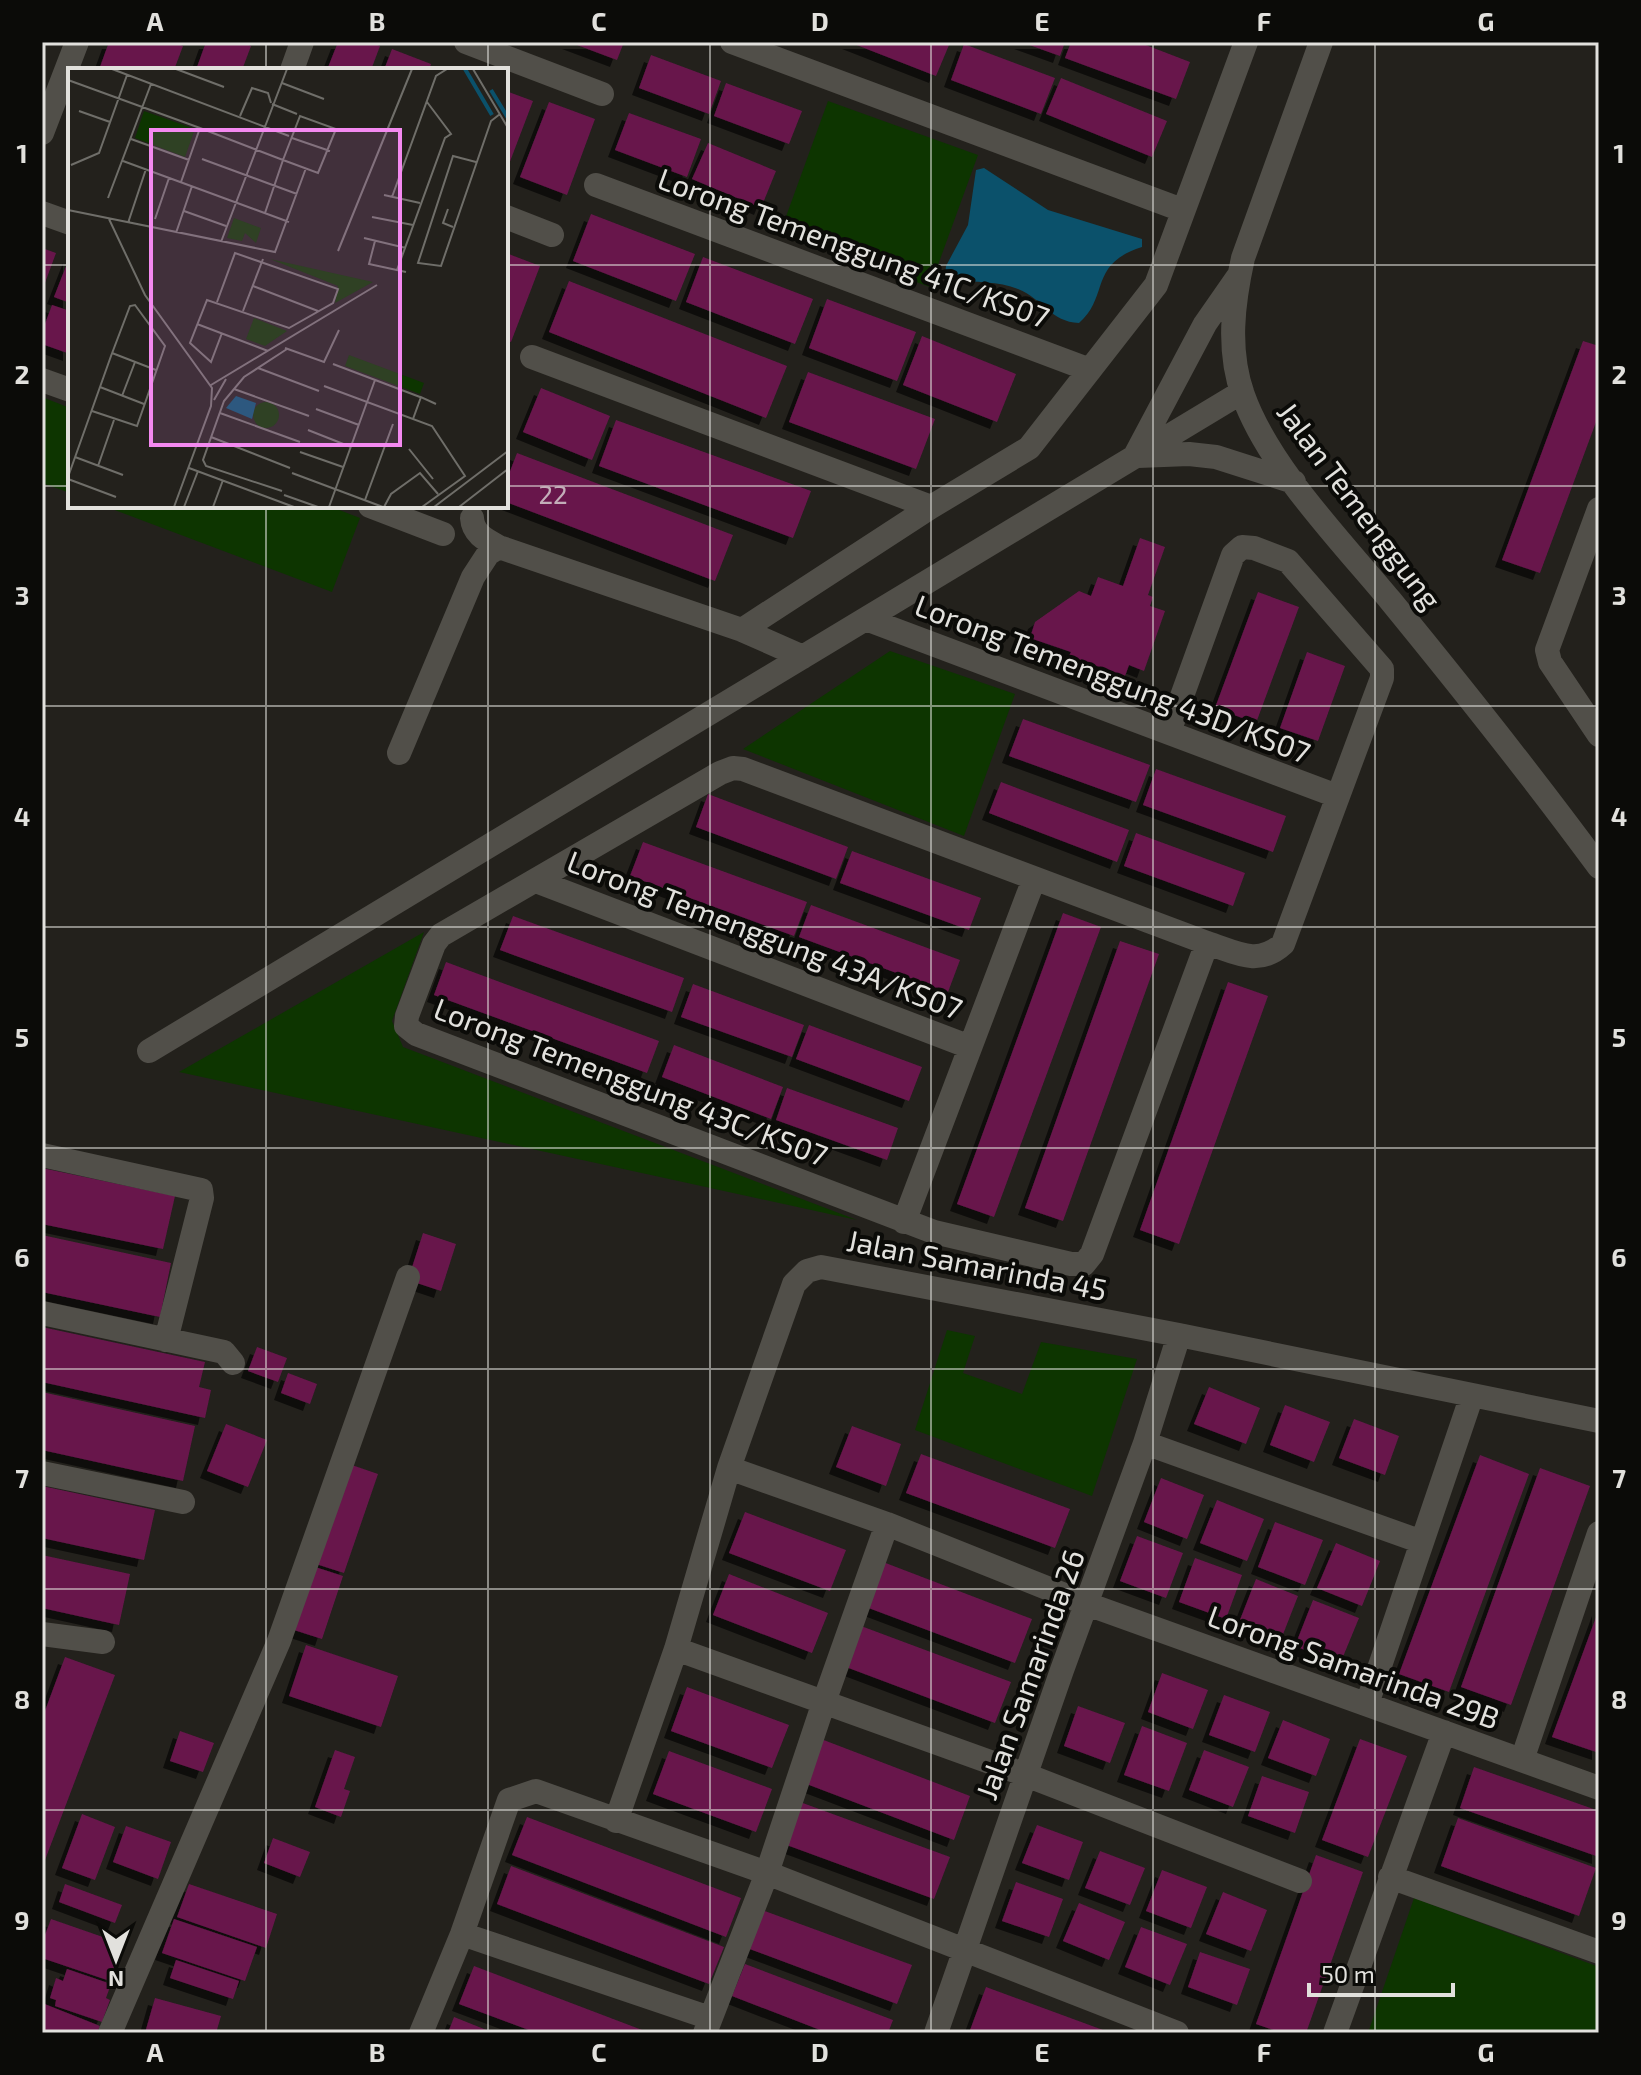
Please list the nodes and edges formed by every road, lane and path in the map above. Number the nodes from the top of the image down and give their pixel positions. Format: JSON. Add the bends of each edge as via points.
{"nodes":[{"id":1,"x":77,"y":42,"type":"edge"},
{"id":2,"x":302,"y":42,"type":"edge"},
{"id":3,"x":466,"y":42,"type":"edge"},
{"id":4,"x":732,"y":42,"type":"edge"},
{"id":5,"x":1321,"y":42,"type":"edge"},
{"id":6,"x":1239,"y":44,"type":"edge"},
{"id":7,"x":293,"y":68,"type":"edge"},
{"id":8,"x":602,"y":94,"type":"dead end"},
{"id":9,"x":42,"y":133,"type":"edge"},
{"id":10,"x":596,"y":185,"type":"dead end"},
{"id":11,"x":1182,"y":210,"type":"junction"},
{"id":12,"x":42,"y":213,"type":"edge"},
{"id":13,"x":508,"y":218,"type":"edge"},
{"id":14,"x":68,"y":222,"type":"edge"},
{"id":15,"x":552,"y":235,"type":"dead end"},
{"id":16,"x":1239,"y":276,"type":"junction"},
{"id":17,"x":532,"y":357,"type":"dead end"},
{"id":18,"x":1090,"y":370,"type":"junction"},
{"id":19,"x":42,"y":380,"type":"edge"},
{"id":20,"x":68,"y":389,"type":"edge"},
{"id":21,"x":1242,"y":392,"type":"junction"},
{"id":22,"x":1135,"y":456,"type":"junction"},
{"id":23,"x":1294,"y":482,"type":"junction"},
{"id":24,"x":931,"y":507,"type":"junction"},
{"id":25,"x":375,"y":508,"type":"edge"},
{"id":26,"x":1599,"y":509,"type":"edge"},
{"id":27,"x":472,"y":518,"type":"dead end"},
{"id":28,"x":443,"y":534,"type":"dead end"},
{"id":29,"x":499,"y":547,"type":"junction"},
{"id":30,"x":866,"y":619,"type":"junction"},
{"id":31,"x":742,"y":630,"type":"junction"},
{"id":32,"x":803,"y":657,"type":"junction"},
{"id":33,"x":1169,"y":732,"type":"junction"},
{"id":34,"x":1599,"y":735,"type":"edge"},
{"id":35,"x":399,"y":753,"type":"dead end"},
{"id":36,"x":1337,"y":796,"type":"junction"},
{"id":37,"x":1599,"y":867,"type":"edge"},
{"id":38,"x":1034,"y":879,"type":"junction"},
{"id":39,"x":536,"y":881,"type":"junction"},
{"id":40,"x":1207,"y":943,"type":"junction"},
{"id":41,"x":970,"y":1047,"type":"junction"},
{"id":42,"x":149,"y":1051,"type":"dead end"},
{"id":43,"x":42,"y":1155,"type":"edge"},
{"id":44,"x":904,"y":1222,"type":"junction"},
{"id":45,"x":408,"y":1277,"type":"dead end"},
{"id":46,"x":42,"y":1313,"type":"edge"},
{"id":47,"x":1179,"y":1335,"type":"junction"},
{"id":48,"x":166,"y":1340,"type":"junction"},
{"id":49,"x":233,"y":1363,"type":"dead end"},
{"id":50,"x":1472,"y":1395,"type":"junction"},
{"id":51,"x":1599,"y":1421,"type":"edge"},
{"id":52,"x":1145,"y":1443,"type":"junction"},
{"id":53,"x":729,"y":1468,"type":"junction"},
{"id":54,"x":42,"y":1473,"type":"edge"},
{"id":55,"x":183,"y":1502,"type":"dead end"},
{"id":56,"x":887,"y":1524,"type":"junction"},
{"id":57,"x":1599,"y":1533,"type":"edge"},
{"id":58,"x":1422,"y":1542,"type":"junction"},
{"id":59,"x":1087,"y":1604,"type":"junction"},
{"id":60,"x":44,"y":1640,"type":"edge"},
{"id":61,"x":103,"y":1642,"type":"dead end"},
{"id":62,"x":676,"y":1649,"type":"junction"},
{"id":63,"x":824,"y":1702,"type":"junction"},
{"id":64,"x":1367,"y":1704,"type":"junction"},
{"id":65,"x":1444,"y":1732,"type":"junction"},
{"id":66,"x":1522,"y":1760,"type":"junction"},
{"id":67,"x":1026,"y":1775,"type":"junction"},
{"id":68,"x":1599,"y":1788,"type":"edge"},
{"id":69,"x":616,"y":1821,"type":"junction"},
{"id":70,"x":767,"y":1873,"type":"junction"},
{"id":71,"x":1390,"y":1877,"type":"junction"},
{"id":72,"x":1300,"y":1881,"type":"dead end"},
{"id":73,"x":462,"y":1934,"type":"junction"},
{"id":74,"x":964,"y":1952,"type":"junction"},
{"id":75,"x":1599,"y":1952,"type":"edge"},
{"id":76,"x":707,"y":2026,"type":"edge"},
{"id":77,"x":110,"y":2033,"type":"edge"},
{"id":78,"x":421,"y":2033,"type":"edge"},
{"id":79,"x":936,"y":2033,"type":"edge"},
{"id":80,"x":1177,"y":2033,"type":"edge"},
{"id":81,"x":1335,"y":2033,"type":"edge"}],
"edges":[{"from":1,"to":9,"type":"street"},
{"from":2,"to":7,"type":"street"},
{"from":3,"to":8,"type":"street"},
{"from":4,"to":11,"type":"street"},
{"from":5,"to":16,"type":"street","name":"Jalan Temenggung"},
{"from":6,"to":11,"type":"street"},
{"from":10,"to":18,"type":"street","name":"Lorong Temenggung 41C/KS07"},
{"from":11,"to":18,"type":"street","via":[[1156,285]]},
{"from":12,"to":14,"type":"street"},
{"from":13,"to":15,"type":"street"},
{"from":16,"to":21,"type":"street","name":"Jalan Temenggung","via":[[1233,346]]},
{"from":16,"to":22,"type":"street","via":[[1205,324]]},
{"from":17,"to":24,"type":"street"},
{"from":18,"to":24,"type":"street","via":[[1029,448]]},
{"from":19,"to":20,"type":"street"},
{"from":21,"to":22,"type":"street"},
{"from":21,"to":23,"type":"street","name":"Jalan Temenggung","via":[[1269,448]]},
{"from":22,"to":23,"type":"street","via":[[1216,457]]},
{"from":22,"to":30,"type":"street"},
{"from":23,"to":37,"type":"street","name":"Jalan Temenggung","via":[[1471,697]]},
{"from":24,"to":31,"type":"street"},
{"from":25,"to":28,"type":"street"},
{"from":26,"to":34,"type":"street","via":[[1547,650]]},
{"from":27,"to":29,"type":"street","via":[[482,538]]},
{"from":29,"to":31,"type":"street"},
{"from":29,"to":35,"type":"street","via":[[473,577]]},
{"from":30,"to":32,"type":"street"},
{"from":30,"to":33,"type":"street","name":"Lorong Temenggung 43D/KS07"},
{"from":31,"to":32,"type":"street"},
{"from":32,"to":42,"type":"street"},
{"from":33,"to":36,"type":"street","name":"Lorong Temenggung 43D/KS07"},
{"from":33,"to":36,"type":"street","name":"Lorong Temenggung 43C/KS07","via":[[1233,555],[1242,547],[1254,548],[1288,561],[1382,669]]},
{"from":36,"to":40,"type":"street","name":"Lorong Temenggung 43C/KS07","via":[[1283,944],[1271,955],[1251,957]]},
{"from":38,"to":39,"type":"street","name":"Lorong Temenggung 43C/KS07","via":[[733,768]]},
{"from":38,"to":40,"type":"street","name":"Lorong Temenggung 43C/KS07"},
{"from":38,"to":41,"type":"street"},
{"from":39,"to":41,"type":"street","name":"Lorong Temenggung 43A/KS07"},
{"from":39,"to":44,"type":"street","name":"Lorong Temenggung 43C/KS07","via":[[441,935],[406,1026]]},
{"from":40,"to":44,"type":"street","via":[[1084,1264]]},
{"from":41,"to":44,"type":"street"},
{"from":43,"to":48,"type":"street","via":[[200,1188],[202,1198]]},
{"from":45,"to":77,"type":"street","via":[[279,1641]]},
{"from":46,"to":48,"type":"street"},
{"from":47,"to":50,"type":"street","name":"Jalan Samarinda 45"},
{"from":47,"to":52,"type":"street","name":"Jalan Samarinda 26"},
{"from":47,"to":53,"type":"street","name":"Jalan Samarinda 45","via":[[821,1267],[807,1271],[794,1284]]},
{"from":48,"to":49,"type":"street","via":[[224,1352]]},
{"from":50,"to":51,"type":"street","name":"Jalan Samarinda 45"},
{"from":50,"to":58,"type":"street"},
{"from":52,"to":58,"type":"street"},
{"from":52,"to":59,"type":"street","name":"Jalan Samarinda 26"},
{"from":53,"to":56,"type":"street","name":"Lorong Samarinda 29B"},
{"from":53,"to":62,"type":"street","name":"Jalan Samarinda 45"},
{"from":54,"to":55,"type":"street"},
{"from":56,"to":59,"type":"street","name":"Lorong Samarinda 29B"},
{"from":56,"to":63,"type":"street"},
{"from":57,"to":66,"type":"street"},
{"from":58,"to":64,"type":"street"},
{"from":59,"to":64,"type":"street","name":"Lorong Samarinda 29B"},
{"from":59,"to":67,"type":"street","name":"Jalan Samarinda 26"},
{"from":60,"to":61,"type":"street"},
{"from":62,"to":63,"type":"street"},
{"from":62,"to":69,"type":"street","name":"Jalan Samarinda 45"},
{"from":63,"to":67,"type":"street"},
{"from":63,"to":70,"type":"street"},
{"from":64,"to":65,"type":"street","name":"Lorong Samarinda 29B"},
{"from":65,"to":66,"type":"street","name":"Lorong Samarinda 29B"},
{"from":65,"to":71,"type":"street"},
{"from":66,"to":68,"type":"street","name":"Lorong Samarinda 29B"},
{"from":67,"to":72,"type":"street"},
{"from":67,"to":74,"type":"street","name":"Jalan Samarinda 26"},
{"from":69,"to":70,"type":"street"},
{"from":69,"to":73,"type":"street","via":[[536,1791],[509,1800]]},
{"from":70,"to":74,"type":"street"},
{"from":70,"to":76,"type":"street"},
{"from":71,"to":75,"type":"street"},
{"from":71,"to":81,"type":"street"},
{"from":73,"to":76,"type":"street"},
{"from":73,"to":78,"type":"street"},
{"from":74,"to":79,"type":"street","name":"Jalan Samarinda 26"},
{"from":74,"to":80,"type":"street"}]}
